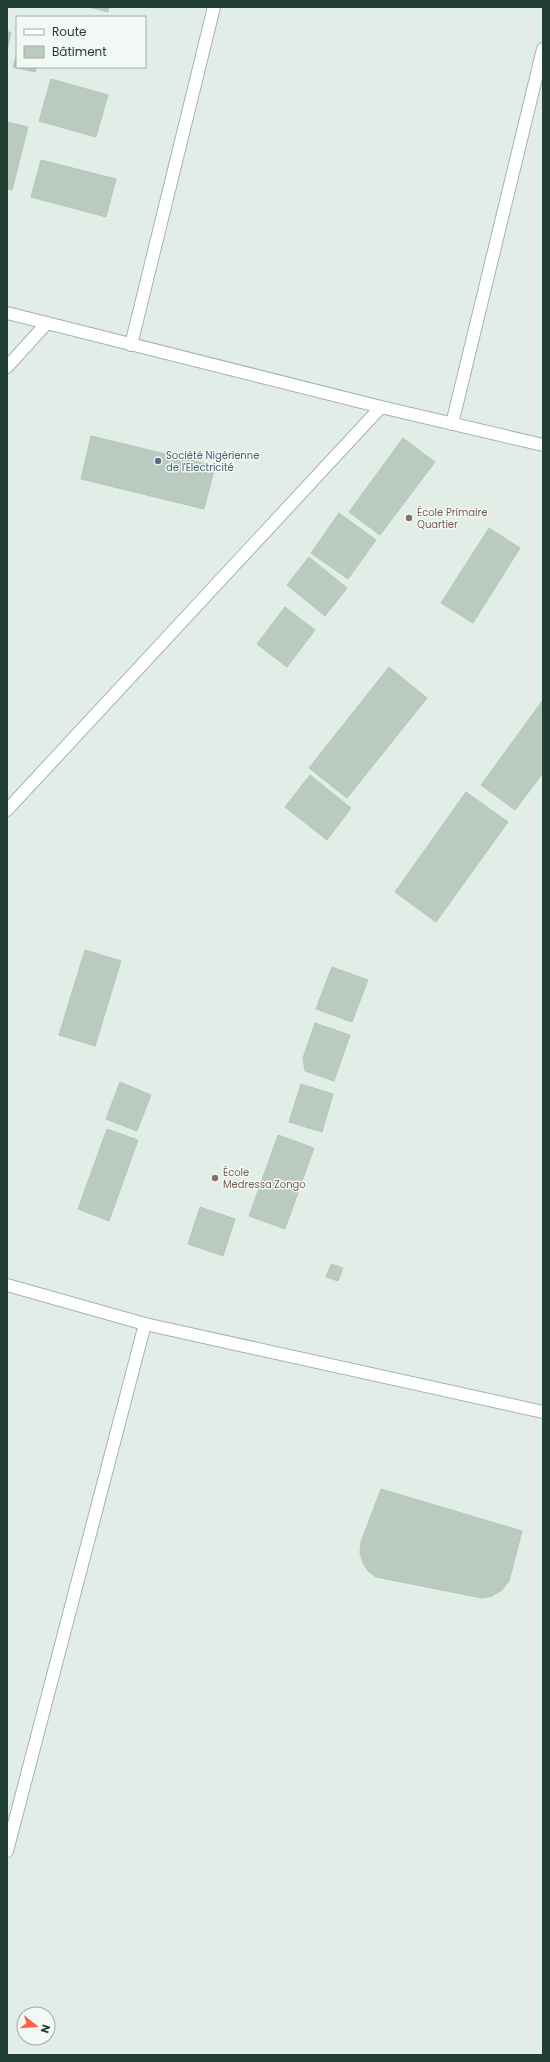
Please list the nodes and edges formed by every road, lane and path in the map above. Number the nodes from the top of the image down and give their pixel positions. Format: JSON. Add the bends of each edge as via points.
{"nodes":[{"id":1,"x":214,"y":7,"type":"edge"},
{"id":2,"x":543,"y":49,"type":"edge"},
{"id":3,"x":7,"y":313,"type":"edge"},
{"id":4,"x":47,"y":323,"type":"junction"},
{"id":5,"x":131,"y":345,"type":"junction"},
{"id":6,"x":7,"y":367,"type":"edge"},
{"id":7,"x":381,"y":407,"type":"junction"},
{"id":8,"x":452,"y":424,"type":"junction"},
{"id":9,"x":543,"y":445,"type":"edge"},
{"id":10,"x":7,"y":810,"type":"edge"},
{"id":11,"x":7,"y":1285,"type":"edge"},
{"id":12,"x":145,"y":1324,"type":"junction"},
{"id":13,"x":543,"y":1412,"type":"edge"},
{"id":14,"x":7,"y":1851,"type":"edge"}],
"edges":[{"from":1,"to":5,"type":"street"},
{"from":2,"to":8,"type":"street"},
{"from":3,"to":4,"type":"street"},
{"from":4,"to":5,"type":"street"},
{"from":4,"to":6,"type":"street"},
{"from":5,"to":7,"type":"street"},
{"from":7,"to":8,"type":"street"},
{"from":7,"to":10,"type":"street"},
{"from":8,"to":9,"type":"street"},
{"from":11,"to":12,"type":"street"},
{"from":12,"to":13,"type":"street"},
{"from":12,"to":14,"type":"street"}]}
